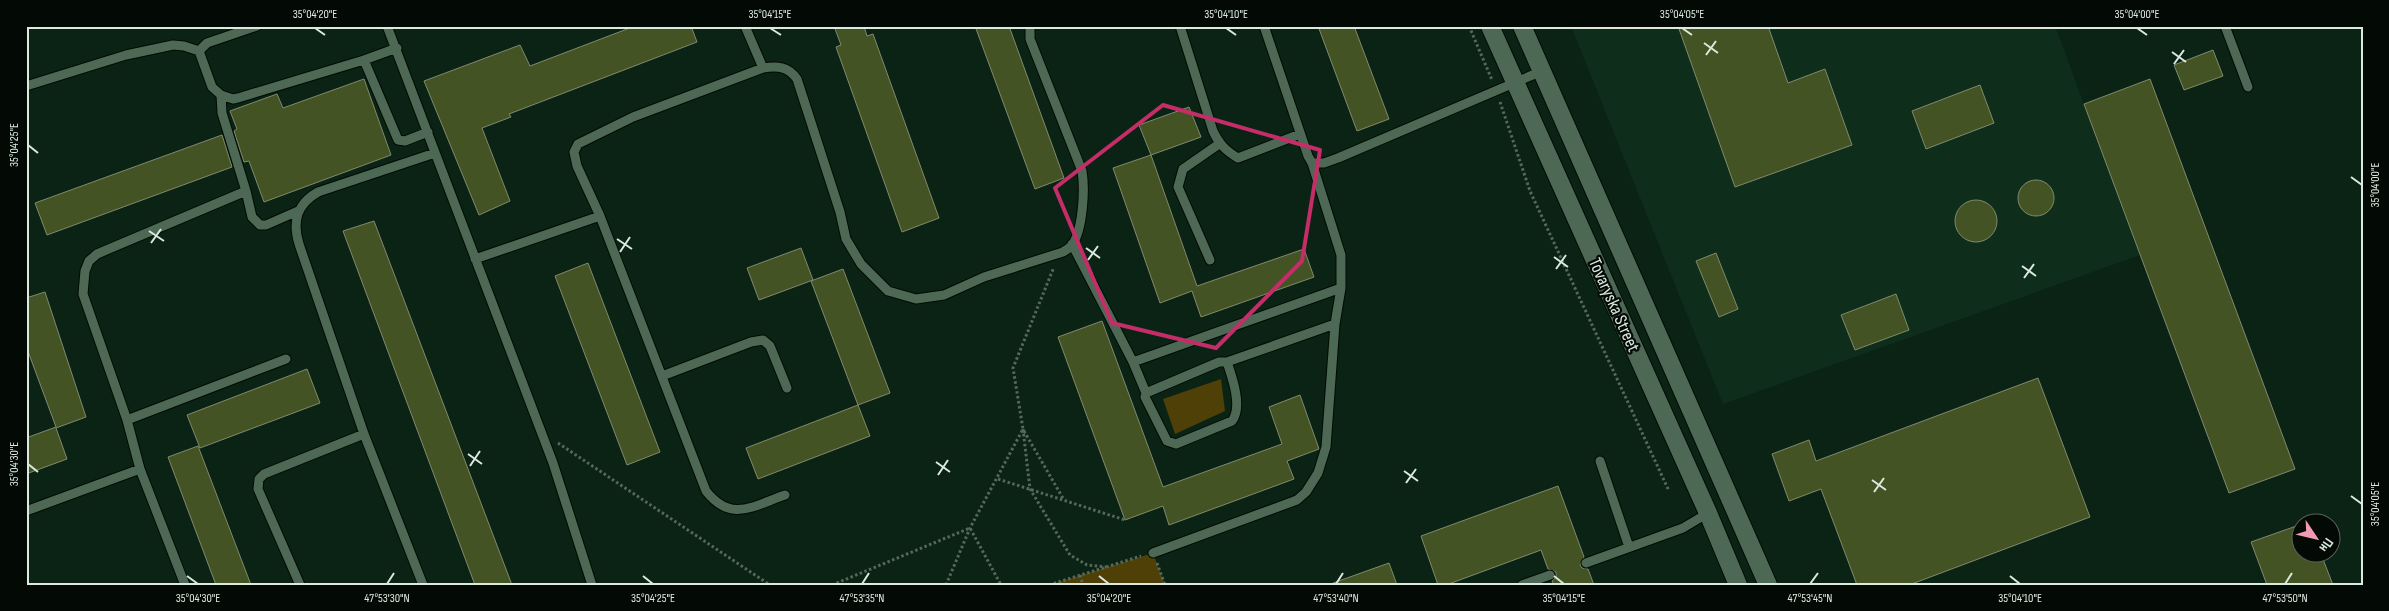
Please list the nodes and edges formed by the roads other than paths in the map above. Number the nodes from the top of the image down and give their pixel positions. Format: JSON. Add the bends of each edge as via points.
{"nodes":[{"id":1,"x":257,"y":26,"type":"edge"},
{"id":2,"x":387,"y":26,"type":"edge"},
{"id":3,"x":745,"y":26,"type":"edge"},
{"id":4,"x":1030,"y":26,"type":"edge"},
{"id":5,"x":1180,"y":26,"type":"edge"},
{"id":6,"x":1264,"y":26,"type":"edge"},
{"id":7,"x":1490,"y":26,"type":"edge"},
{"id":8,"x":1522,"y":26,"type":"edge"},
{"id":9,"x":2225,"y":26,"type":"edge"},
{"id":10,"x":397,"y":48,"type":"junction"},
{"id":11,"x":199,"y":51,"type":"junction"},
{"id":12,"x":364,"y":60,"type":"junction"},
{"id":13,"x":763,"y":68,"type":"junction"},
{"id":14,"x":1542,"y":71,"type":"junction"},
{"id":15,"x":1515,"y":82,"type":"junction"},
{"id":16,"x":26,"y":86,"type":"edge"},
{"id":17,"x":2248,"y":87,"type":"dead end"},
{"id":18,"x":221,"y":95,"type":"junction"},
{"id":19,"x":428,"y":132,"type":"junction"},
{"id":20,"x":1300,"y":134,"type":"junction"},
{"id":21,"x":1220,"y":144,"type":"junction"},
{"id":22,"x":436,"y":153,"type":"junction"},
{"id":23,"x":1312,"y":163,"type":"junction"},
{"id":24,"x":246,"y":191,"type":"junction"},
{"id":25,"x":298,"y":211,"type":"junction"},
{"id":26,"x":600,"y":216,"type":"junction"},
{"id":27,"x":1072,"y":244,"type":"junction"},
{"id":28,"x":475,"y":259,"type":"junction"},
{"id":29,"x":1210,"y":260,"type":"dead end"},
{"id":30,"x":1341,"y":288,"type":"junction"},
{"id":31,"x":1335,"y":324,"type":"junction"},
{"id":32,"x":286,"y":358,"type":"dead end"},
{"id":33,"x":1133,"y":362,"type":"junction"},
{"id":34,"x":1227,"y":362,"type":"junction"},
{"id":35,"x":662,"y":376,"type":"junction"},
{"id":36,"x":787,"y":388,"type":"dead end"},
{"id":37,"x":1146,"y":392,"type":"junction"},
{"id":38,"x":127,"y":420,"type":"junction"},
{"id":39,"x":364,"y":434,"type":"junction"},
{"id":40,"x":1600,"y":461,"type":"dead end"},
{"id":41,"x":140,"y":469,"type":"junction"},
{"id":42,"x":785,"y":495,"type":"dead end"},
{"id":43,"x":26,"y":511,"type":"edge"},
{"id":44,"x":1708,"y":514,"type":"junction"},
{"id":45,"x":1630,"y":547,"type":"junction"},
{"id":46,"x":1153,"y":552,"type":"road end"},
{"id":47,"x":1586,"y":563,"type":"dead end"},
{"id":48,"x":1550,"y":576,"type":"dead end"},
{"id":49,"x":186,"y":585,"type":"edge"},
{"id":50,"x":300,"y":585,"type":"edge"},
{"id":51,"x":422,"y":585,"type":"edge"},
{"id":52,"x":592,"y":585,"type":"edge"},
{"id":53,"x":1522,"y":585,"type":"edge"},
{"id":54,"x":1738,"y":585,"type":"edge"},
{"id":55,"x":1768,"y":585,"type":"edge"}],
"edges":[{"from":1,"to":11,"type":"lane","via":[[207,43]]},
{"from":2,"to":10,"type":"lane"},
{"from":3,"to":13,"type":"lane"},
{"from":4,"to":27,"type":"lane","via":[[1030,39],[1082,171],[1084,196]]},
{"from":5,"to":21,"type":"lane","via":[[1206,111]]},
{"from":6,"to":20,"type":"lane"},
{"from":7,"to":15,"type":"street","name":"Tovaryska Street"},
{"from":8,"to":14,"type":"street","name":"Tovaryska Street"},
{"from":9,"to":17,"type":"lane"},
{"from":10,"to":12,"type":"lane"},
{"from":10,"to":19,"type":"lane"},
{"from":11,"to":16,"type":"lane","via":[[172,45],[126,55]]},
{"from":11,"to":18,"type":"lane","via":[[212,88]]},
{"from":12,"to":18,"type":"lane","via":[[238,98]]},
{"from":12,"to":19,"type":"lane","via":[[398,140],[405,141]]},
{"from":13,"to":26,"type":"lane","via":[[634,117],[578,144],[574,152],[576,166]]},
{"from":13,"to":27,"type":"lane","via":[[784,68],[796,79],[846,239],[861,264],[888,290],[916,299],[944,295],[984,278],[1059,254]]},
{"from":14,"to":15,"type":"lane"},
{"from":14,"to":55,"type":"street","name":"Tovaryska Street"},
{"from":15,"to":23,"type":"lane","via":[[1329,162]]},
{"from":15,"to":44,"type":"street","name":"Tovaryska Street"},
{"from":18,"to":24,"type":"lane","via":[[222,113]]},
{"from":19,"to":22,"type":"lane"},
{"from":20,"to":21,"type":"lane","via":[[1238,158]]},
{"from":20,"to":23,"type":"lane"},
{"from":21,"to":29,"type":"lane","via":[[1183,169],[1178,187]]},
{"from":22,"to":25,"type":"lane","via":[[318,192],[307,198]]},
{"from":22,"to":28,"type":"lane"},
{"from":23,"to":30,"type":"lane","via":[[1341,255]]},
{"from":24,"to":25,"type":"lane","via":[[252,217],[260,226]]},
{"from":24,"to":38,"type":"lane","via":[[97,254],[89,261],[83,294]]},
{"from":25,"to":39,"type":"lane","via":[[295,231]]},
{"from":26,"to":28,"type":"lane"},
{"from":26,"to":35,"type":"lane"},
{"from":27,"to":33,"type":"lane"},
{"from":28,"to":52,"type":"lane","via":[[541,431]]},
{"from":30,"to":31,"type":"lane"},
{"from":30,"to":33,"type":"lane"},
{"from":31,"to":34,"type":"lane"},
{"from":31,"to":46,"type":"lane","via":[[1326,447],[1318,473],[1306,492],[1297,500]]},
{"from":32,"to":38,"type":"lane"},
{"from":33,"to":37,"type":"lane"},
{"from":34,"to":37,"type":"lane","via":[[1219,362]]},
{"from":34,"to":37,"type":"lane","via":[[1236,416],[1232,421],[1176,444],[1164,437],[1145,397]]},
{"from":35,"to":36,"type":"lane","via":[[763,340],[770,346]]},
{"from":35,"to":42,"type":"lane","via":[[706,491],[718,504],[737,511]]},
{"from":38,"to":41,"type":"lane"},
{"from":39,"to":50,"type":"lane","via":[[264,474],[259,479],[258,489]]},
{"from":39,"to":51,"type":"lane"},
{"from":40,"to":45,"type":"lane"},
{"from":41,"to":43,"type":"lane"},
{"from":41,"to":49,"type":"lane"},
{"from":44,"to":45,"type":"lane","via":[[1683,528]]},
{"from":44,"to":54,"type":"street","name":"Tovaryska Street"},
{"from":45,"to":47,"type":"lane"},
{"from":48,"to":53,"type":"lane"}]}
